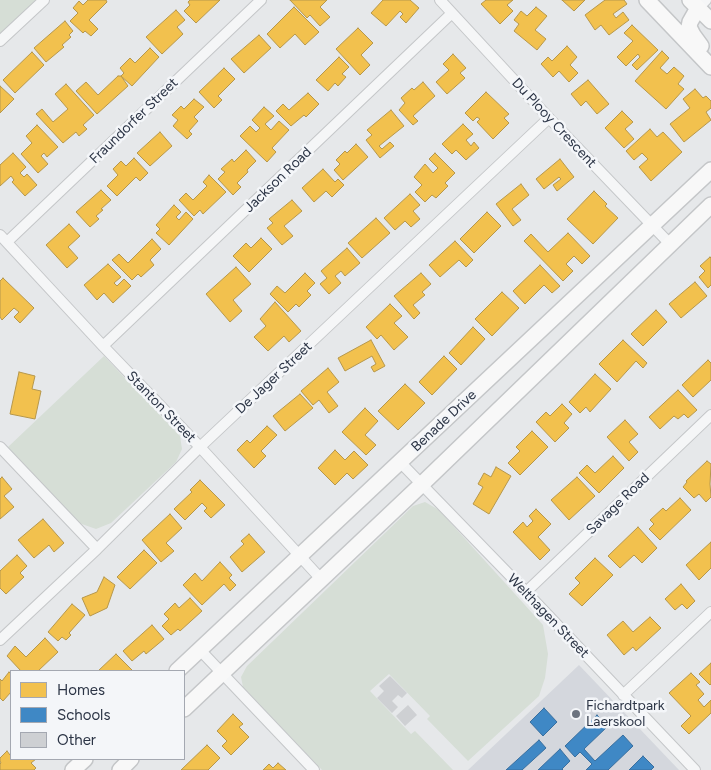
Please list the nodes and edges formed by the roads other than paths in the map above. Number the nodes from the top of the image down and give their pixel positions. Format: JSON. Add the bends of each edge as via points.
{"nodes":[{"id":1,"x":44,"y":0,"type":"edge"},
{"id":2,"x":261,"y":0,"type":"edge"},
{"id":3,"x":440,"y":0,"type":"edge"},
{"id":4,"x":647,"y":0,"type":"edge"},
{"id":5,"x":651,"y":0,"type":"edge"},
{"id":6,"x":698,"y":2,"type":"edge"},
{"id":7,"x":452,"y":12,"type":"junction"},
{"id":8,"x":711,"y":21,"type":"edge"},
{"id":9,"x":0,"y":41,"type":"edge"},
{"id":10,"x":688,"y":43,"type":"junction"},
{"id":11,"x":711,"y":58,"type":"edge"},
{"id":12,"x":711,"y":67,"type":"edge"},
{"id":13,"x":711,"y":76,"type":"edge"},
{"id":14,"x":549,"y":118,"type":"junction"},
{"id":15,"x":711,"y":162,"type":"edge"},
{"id":16,"x":711,"y":170,"type":"edge"},
{"id":17,"x":695,"y":186,"type":"junction"},
{"id":18,"x":709,"y":207,"type":"edge"},
{"id":19,"x":652,"y":226,"type":"junction"},
{"id":20,"x":3,"y":238,"type":"edge"},
{"id":21,"x":670,"y":244,"type":"junction"},
{"id":22,"x":103,"y":346,"type":"junction"},
{"id":23,"x":711,"y":415,"type":"edge"},
{"id":24,"x":0,"y":447,"type":"edge"},
{"id":25,"x":200,"y":447,"type":"junction"},
{"id":26,"x":400,"y":462,"type":"junction"},
{"id":27,"x":422,"y":484,"type":"junction"},
{"id":28,"x":97,"y":549,"type":"junction"},
{"id":29,"x":300,"y":556,"type":"junction"},
{"id":30,"x":321,"y":579,"type":"junction"},
{"id":31,"x":526,"y":592,"type":"junction"},
{"id":32,"x":711,"y":612,"type":"edge"},
{"id":33,"x":0,"y":640,"type":"edge"},
{"id":34,"x":200,"y":650,"type":"junction"},
{"id":35,"x":178,"y":670,"type":"edge"},
{"id":36,"x":222,"y":673,"type":"junction"},
{"id":37,"x":623,"y":695,"type":"junction"},
{"id":38,"x":185,"y":708,"type":"edge"},
{"id":39,"x":84,"y":760,"type":"edge"},
{"id":40,"x":130,"y":760,"type":"edge"},
{"id":41,"x":73,"y":770,"type":"edge"},
{"id":42,"x":120,"y":770,"type":"edge"},
{"id":43,"x":314,"y":770,"type":"edge"},
{"id":44,"x":695,"y":770,"type":"edge"}],
"edges":[{"from":1,"to":9,"type":"street"},
{"from":2,"to":20,"type":"street","name":"Fraundorfer Street"},
{"from":3,"to":7,"type":"street","name":"Du Plooy Crescent"},
{"from":4,"to":10,"type":"street"},
{"from":5,"to":6,"type":"street","via":[[671,14],[681,16]]},
{"from":6,"to":8,"type":"street"},
{"from":6,"to":11,"type":"street","via":[[689,27]]},
{"from":7,"to":14,"type":"street","name":"Du Plooy Crescent"},
{"from":7,"to":22,"type":"street","name":"Jackson Road"},
{"from":10,"to":12,"type":"street"},
{"from":10,"to":13,"type":"street"},
{"from":14,"to":19,"type":"street","name":"Du Plooy Crescent"},
{"from":14,"to":25,"type":"street","name":"De Jager Street"},
{"from":15,"to":17,"type":"street"},
{"from":16,"to":17,"type":"street","name":"Benade Drive"},
{"from":17,"to":19,"type":"street","name":"Benade Drive"},
{"from":18,"to":21,"type":"street"},
{"from":19,"to":21,"type":"street","name":"Du Plooy Crescent"},
{"from":19,"to":26,"type":"street","name":"Benade Drive"},
{"from":20,"to":22,"type":"street","name":"Stanton Street"},
{"from":21,"to":27,"type":"street"},
{"from":22,"to":25,"type":"street","name":"Stanton Street"},
{"from":23,"to":31,"type":"street","name":"Savage Road"},
{"from":24,"to":28,"type":"street"},
{"from":25,"to":28,"type":"street","name":"De Jager Street"},
{"from":25,"to":29,"type":"street","name":"Stanton Street"},
{"from":26,"to":27,"type":"street","name":"Welthagen Street"},
{"from":26,"to":29,"type":"street","name":"Benade Drive"},
{"from":27,"to":30,"type":"street"},
{"from":27,"to":31,"type":"street","name":"Welthagen Street"},
{"from":28,"to":33,"type":"street","name":"De Jager Street"},
{"from":29,"to":30,"type":"street","name":"Stanton Street"},
{"from":29,"to":34,"type":"street","name":"Benade Drive"},
{"from":30,"to":36,"type":"street"},
{"from":31,"to":37,"type":"street","name":"Welthagen Street"},
{"from":32,"to":37,"type":"street"},
{"from":34,"to":35,"type":"street","name":"Benade Drive"},
{"from":34,"to":36,"type":"street"},
{"from":36,"to":38,"type":"street"},
{"from":36,"to":43,"type":"street"},
{"from":37,"to":44,"type":"street","name":"Welthagen Street"},
{"from":39,"to":41,"type":"street"},
{"from":40,"to":42,"type":"street"}]}
